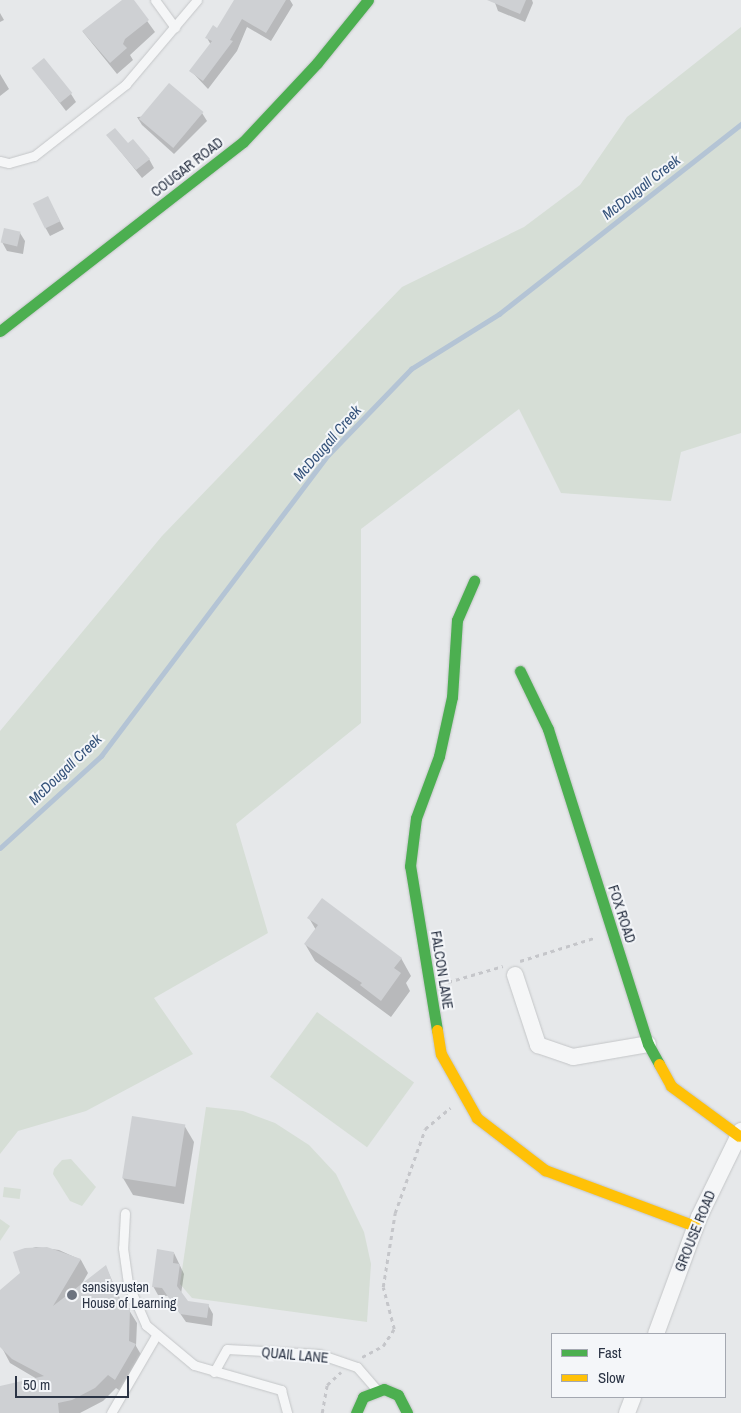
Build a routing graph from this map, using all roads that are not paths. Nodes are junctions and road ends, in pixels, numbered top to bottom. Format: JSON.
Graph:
{"nodes":[{"id":1,"x":155,"y":0,"type":"edge"},
{"id":2,"x":197,"y":0,"type":"edge"},
{"id":3,"x":368,"y":0,"type":"edge"},
{"id":4,"x":175,"y":28,"type":"junction"},
{"id":5,"x":0,"y":161,"type":"edge"},
{"id":6,"x":0,"y":331,"type":"edge"},
{"id":7,"x":474,"y":581,"type":"dead end"},
{"id":8,"x":520,"y":671,"type":"dead end"},
{"id":9,"x":515,"y":975,"type":"dead end"},
{"id":10,"x":648,"y":1044,"type":"junction"},
{"id":11,"x":740,"y":1133,"type":"edge"},
{"id":12,"x":125,"y":1213,"type":"dead end"},
{"id":13,"x":695,"y":1226,"type":"junction"},
{"id":14,"x":656,"y":1333,"type":"edge"},
{"id":15,"x":157,"y":1334,"type":"junction"},
{"id":16,"x":214,"y":1372,"type":"junction"},
{"id":17,"x":376,"y":1390,"type":"junction"},
{"id":18,"x":633,"y":1398,"type":"edge"},
{"id":19,"x":111,"y":1413,"type":"edge"},
{"id":20,"x":287,"y":1413,"type":"edge"},
{"id":21,"x":356,"y":1413,"type":"edge"},
{"id":22,"x":407,"y":1413,"type":"edge"},
{"id":23,"x":627,"y":1413,"type":"edge"}],
"edges":[{"from":1,"to":4,"type":"lane"},
{"from":2,"to":4,"type":"lane"},
{"from":3,"to":6,"type":"street","name":"COUGAR ROAD"},
{"from":4,"to":5,"type":"lane"},
{"from":7,"to":13,"type":"street","name":"FALCON LANE"},
{"from":8,"to":10,"type":"street","name":"FOX ROAD"},
{"from":9,"to":10,"type":"street"},
{"from":10,"to":11,"type":"street","name":"FOX ROAD"},
{"from":11,"to":13,"type":"street","name":"GROUSE ROAD"},
{"from":12,"to":15,"type":"lane"},
{"from":13,"to":14,"type":"street","name":"GROUSE ROAD"},
{"from":15,"to":16,"type":"lane"},
{"from":15,"to":19,"type":"lane"},
{"from":16,"to":17,"type":"lane","name":"QUAIL LANE"},
{"from":16,"to":20,"type":"lane"},
{"from":17,"to":21,"type":"street"},
{"from":17,"to":22,"type":"street"},
{"from":18,"to":23,"type":"street"}]}
